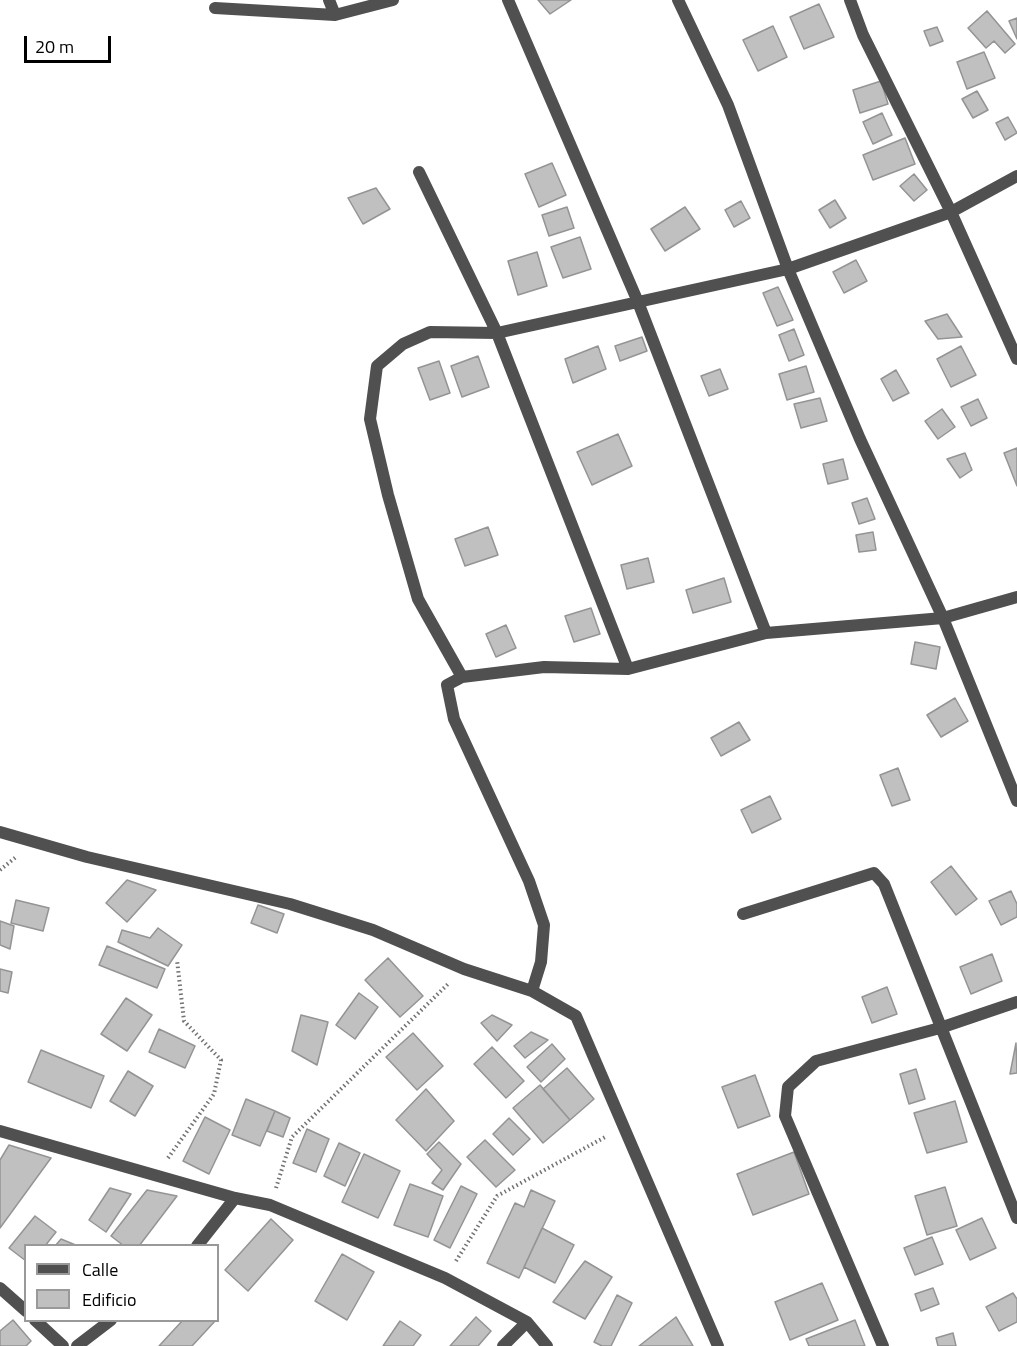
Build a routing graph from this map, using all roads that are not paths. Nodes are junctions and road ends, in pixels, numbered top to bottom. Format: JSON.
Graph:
{"nodes":[{"id":1,"x":329,"y":0,"type":"edge"},
{"id":2,"x":393,"y":0,"type":"edge"},
{"id":3,"x":508,"y":0,"type":"edge"},
{"id":4,"x":678,"y":0,"type":"edge"},
{"id":5,"x":850,"y":0,"type":"edge"},
{"id":6,"x":215,"y":8,"type":"dead end"},
{"id":7,"x":335,"y":15,"type":"junction"},
{"id":8,"x":419,"y":172,"type":"dead end"},
{"id":9,"x":1017,"y":176,"type":"edge"},
{"id":10,"x":951,"y":212,"type":"junction"},
{"id":11,"x":789,"y":269,"type":"junction"},
{"id":12,"x":638,"y":302,"type":"junction"},
{"id":13,"x":497,"y":333,"type":"junction"},
{"id":14,"x":1017,"y":359,"type":"edge"},
{"id":15,"x":1017,"y":597,"type":"edge"},
{"id":16,"x":943,"y":618,"type":"junction"},
{"id":17,"x":766,"y":633,"type":"junction"},
{"id":18,"x":628,"y":669,"type":"junction"},
{"id":19,"x":462,"y":676,"type":"junction"},
{"id":20,"x":1017,"y":801,"type":"edge"},
{"id":21,"x":0,"y":832,"type":"edge"},
{"id":22,"x":743,"y":914,"type":"dead end"},
{"id":23,"x":532,"y":991,"type":"junction"},
{"id":24,"x":1017,"y":1002,"type":"edge"},
{"id":25,"x":940,"y":1028,"type":"junction"},
{"id":26,"x":0,"y":1131,"type":"edge"},
{"id":27,"x":235,"y":1198,"type":"junction"},
{"id":28,"x":1017,"y":1218,"type":"edge"},
{"id":29,"x":198,"y":1244,"type":"edge"},
{"id":30,"x":0,"y":1288,"type":"edge"},
{"id":31,"x":24,"y":1309,"type":"edge"},
{"id":32,"x":37,"y":1322,"type":"edge"},
{"id":33,"x":108,"y":1322,"type":"edge"},
{"id":34,"x":527,"y":1322,"type":"junction"},
{"id":35,"x":63,"y":1346,"type":"edge"},
{"id":36,"x":77,"y":1346,"type":"edge"},
{"id":37,"x":503,"y":1346,"type":"edge"},
{"id":38,"x":547,"y":1346,"type":"edge"},
{"id":39,"x":718,"y":1346,"type":"edge"},
{"id":40,"x":883,"y":1346,"type":"edge"}],
"edges":[{"from":1,"to":7,"type":"street"},
{"from":2,"to":7,"type":"street"},
{"from":3,"to":12,"type":"street"},
{"from":4,"to":11,"type":"street"},
{"from":5,"to":10,"type":"street"},
{"from":6,"to":7,"type":"street"},
{"from":8,"to":13,"type":"street"},
{"from":9,"to":10,"type":"street"},
{"from":10,"to":11,"type":"street"},
{"from":10,"to":14,"type":"street"},
{"from":11,"to":12,"type":"street"},
{"from":11,"to":16,"type":"street"},
{"from":12,"to":13,"type":"street"},
{"from":12,"to":17,"type":"street"},
{"from":13,"to":18,"type":"street"},
{"from":13,"to":19,"type":"street"},
{"from":15,"to":16,"type":"street"},
{"from":16,"to":17,"type":"street"},
{"from":16,"to":20,"type":"street"},
{"from":17,"to":18,"type":"street"},
{"from":18,"to":19,"type":"street"},
{"from":19,"to":23,"type":"street"},
{"from":21,"to":23,"type":"street"},
{"from":22,"to":25,"type":"street"},
{"from":23,"to":39,"type":"street"},
{"from":24,"to":25,"type":"street"},
{"from":25,"to":28,"type":"street"},
{"from":25,"to":40,"type":"street"},
{"from":26,"to":27,"type":"street"},
{"from":27,"to":29,"type":"street"},
{"from":27,"to":34,"type":"street"},
{"from":30,"to":31,"type":"street"},
{"from":32,"to":35,"type":"street"},
{"from":33,"to":36,"type":"street"},
{"from":34,"to":37,"type":"street"},
{"from":34,"to":38,"type":"street"}]}
